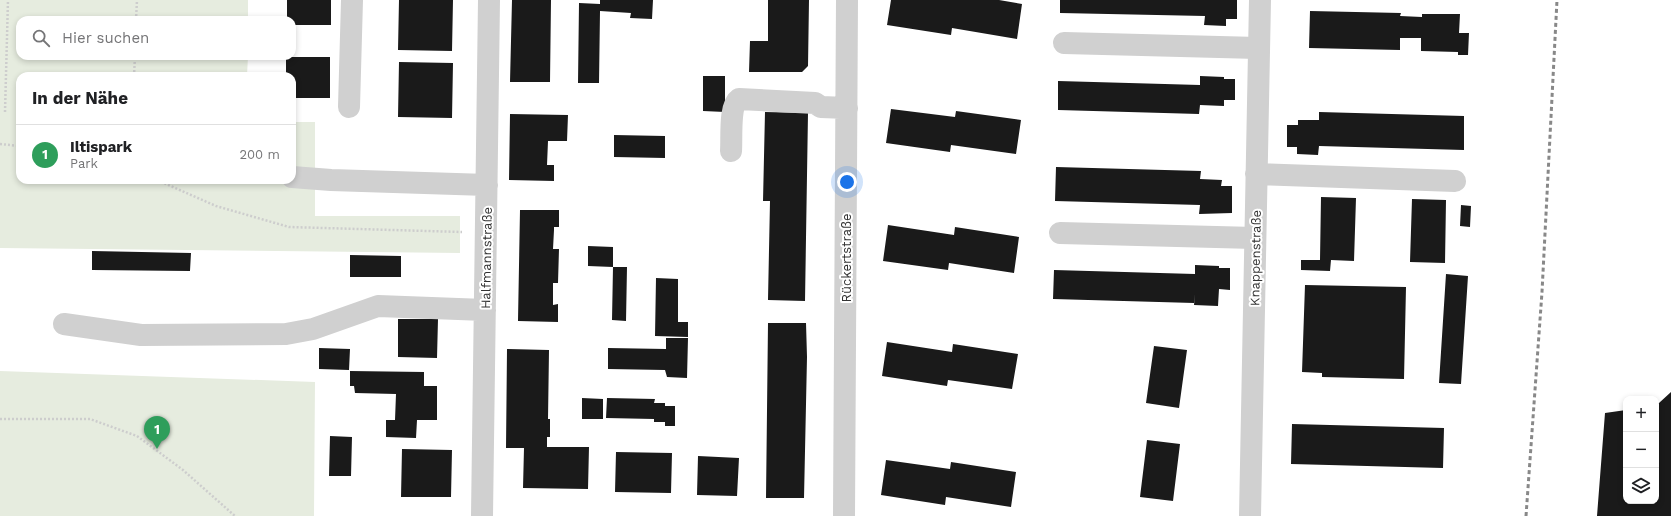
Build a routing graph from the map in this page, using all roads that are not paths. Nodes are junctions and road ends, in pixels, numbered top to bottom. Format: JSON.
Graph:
{"nodes":[{"id":1,"x":352,"y":0,"type":"edge"},
{"id":2,"x":489,"y":0,"type":"edge"},
{"id":3,"x":847,"y":0,"type":"edge"},
{"id":4,"x":1260,"y":0,"type":"edge"},
{"id":5,"x":1064,"y":43,"type":"dead end"},
{"id":6,"x":1258,"y":48,"type":"junction"},
{"id":7,"x":349,"y":107,"type":"dead end"},
{"id":8,"x":847,"y":108,"type":"junction"},
{"id":9,"x":732,"y":150,"type":"dead end"},
{"id":10,"x":1256,"y":174,"type":"junction"},
{"id":11,"x":296,"y":177,"type":"edge"},
{"id":12,"x":1455,"y":181,"type":"dead end"},
{"id":13,"x":487,"y":185,"type":"junction"},
{"id":14,"x":1060,"y":233,"type":"dead end"},
{"id":15,"x":1255,"y":238,"type":"junction"},
{"id":16,"x":485,"y":310,"type":"junction"},
{"id":17,"x":64,"y":324,"type":"dead end"},
{"id":18,"x":482,"y":516,"type":"edge"},
{"id":19,"x":844,"y":516,"type":"edge"},
{"id":20,"x":1250,"y":516,"type":"edge"}],
"edges":[{"from":1,"to":7,"type":"street"},
{"from":2,"to":13,"type":"street","name":"Halfmannstraße"},
{"from":3,"to":8,"type":"street","name":"Rückertstraße"},
{"from":4,"to":6,"type":"street","name":"Knappenstraße"},
{"from":5,"to":6,"type":"street"},
{"from":6,"to":10,"type":"street","name":"Knappenstraße"},
{"from":8,"to":9,"type":"street"},
{"from":8,"to":19,"type":"street","name":"Rückertstraße"},
{"from":10,"to":12,"type":"street"},
{"from":10,"to":15,"type":"street","name":"Knappenstraße"},
{"from":11,"to":13,"type":"street"},
{"from":13,"to":16,"type":"street","name":"Halfmannstraße"},
{"from":14,"to":15,"type":"street"},
{"from":15,"to":20,"type":"street","name":"Knappenstraße"},
{"from":16,"to":17,"type":"street"},
{"from":16,"to":18,"type":"street","name":"Halfmannstraße"}]}
